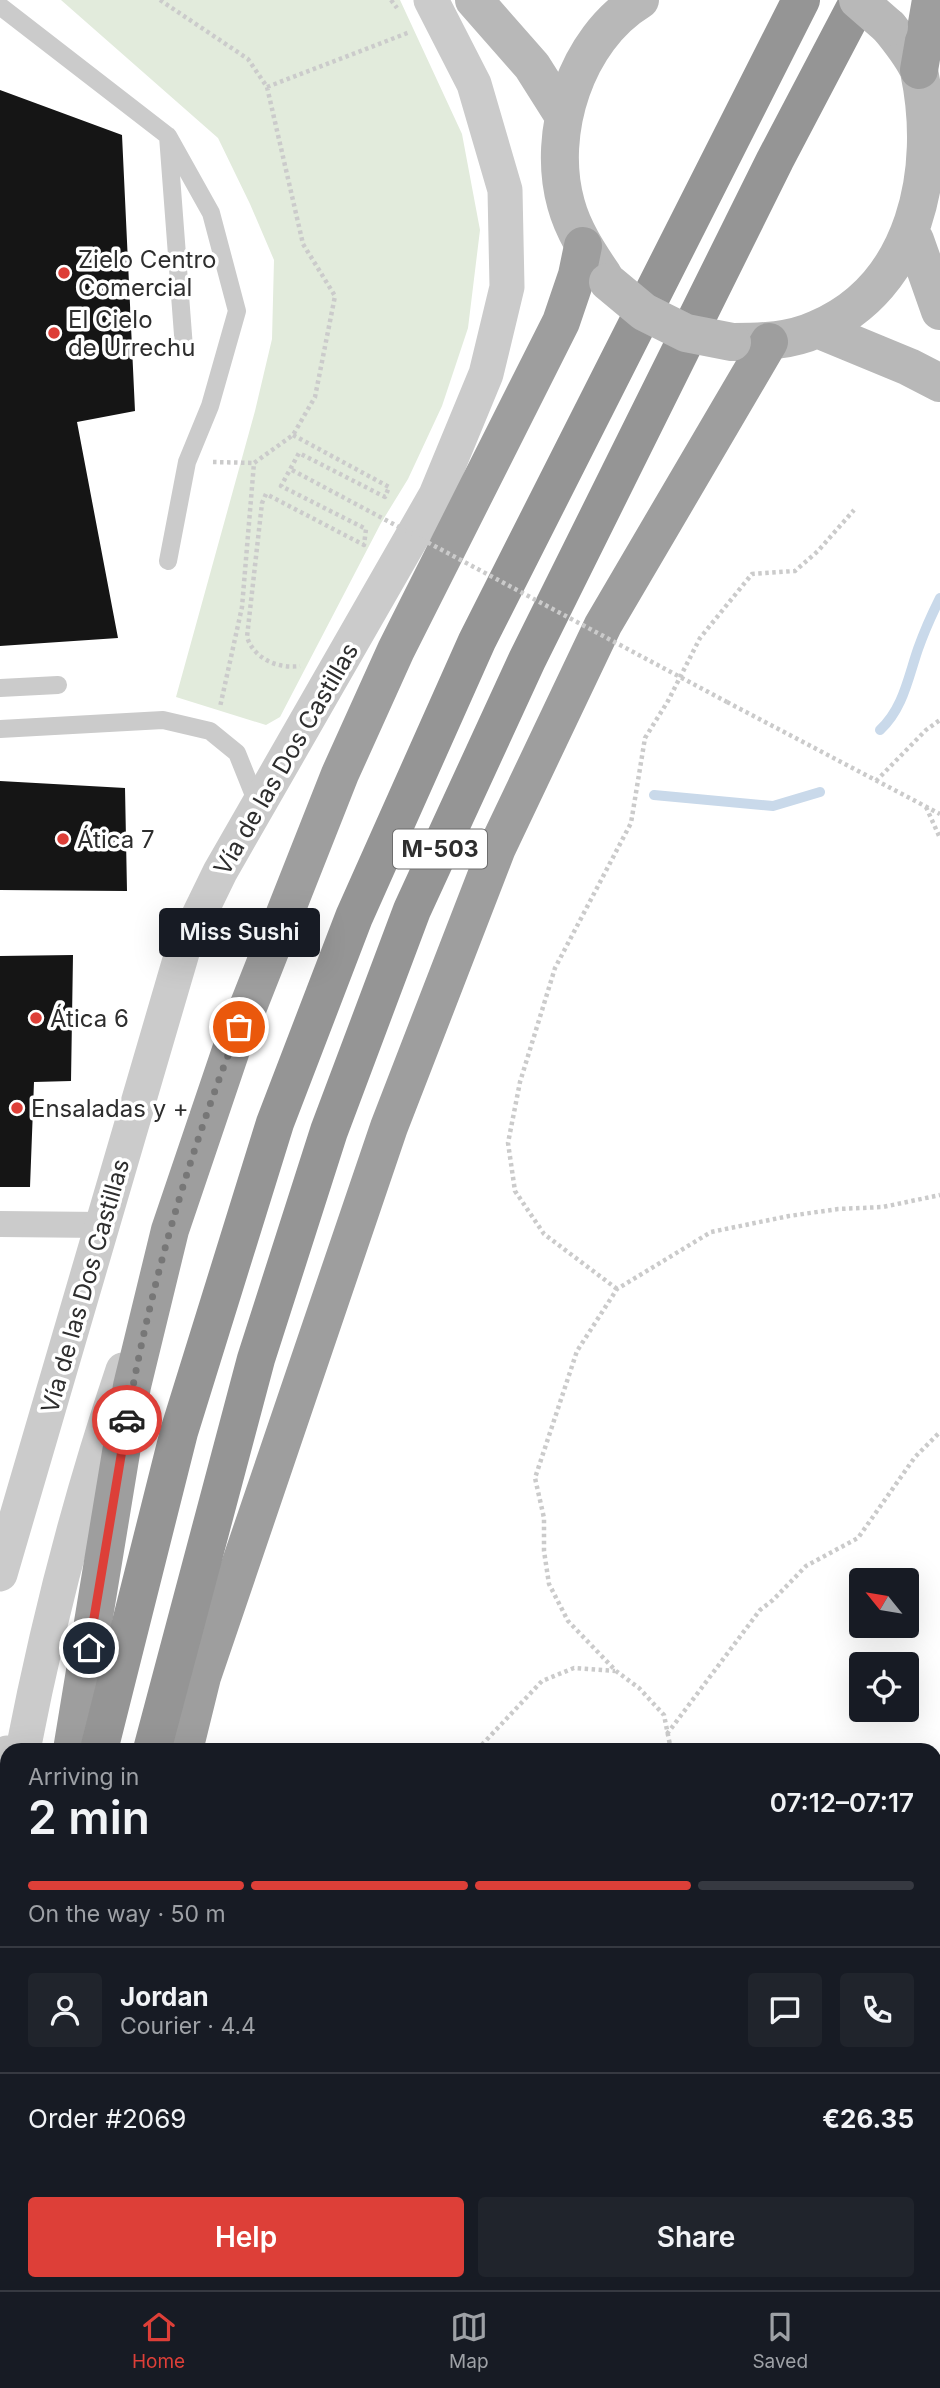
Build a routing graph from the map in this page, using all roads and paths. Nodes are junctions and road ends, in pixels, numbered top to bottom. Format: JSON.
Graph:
{"nodes":[{"id":1,"x":160,"y":0,"type":"edge"},
{"id":2,"x":391,"y":0,"type":"edge"},
{"id":3,"x":474,"y":0,"type":"edge"},
{"id":4,"x":640,"y":0,"type":"edge"},
{"id":5,"x":800,"y":0,"type":"edge"},
{"id":6,"x":858,"y":0,"type":"edge"},
{"id":7,"x":931,"y":0,"type":"edge"},
{"id":8,"x":0,"y":6,"type":"edge"},
{"id":9,"x":415,"y":13,"type":"edge"},
{"id":10,"x":919,"y":70,"type":"junction"},
{"id":11,"x":267,"y":87,"type":"junction"},
{"id":12,"x":563,"y":115,"type":"junction"},
{"id":13,"x":168,"y":136,"type":"junction"},
{"id":14,"x":915,"y":240,"type":"junction"},
{"id":15,"x":583,"y":246,"type":"junction"},
{"id":16,"x":940,"y":311,"type":"edge"},
{"id":17,"x":817,"y":329,"type":"junction"},
{"id":18,"x":750,"y":342,"type":"junction"},
{"id":19,"x":184,"y":348,"type":"dead end"},
{"id":20,"x":940,"y":383,"type":"edge"},
{"id":21,"x":293,"y":435,"type":"junction"},
{"id":22,"x":187,"y":462,"type":"junction"},
{"id":23,"x":254,"y":463,"type":"junction"},
{"id":24,"x":292,"y":470,"type":"junction"},
{"id":25,"x":854,"y":510,"type":"dead end"},
{"id":26,"x":388,"y":512,"type":"dead end"},
{"id":27,"x":381,"y":523,"type":"dead end"},
{"id":28,"x":370,"y":545,"type":"dead end"},
{"id":29,"x":364,"y":556,"type":"dead end"},
{"id":30,"x":168,"y":561,"type":"dead end"},
{"id":31,"x":307,"y":664,"type":"dead end"},
{"id":32,"x":58,"y":685,"type":"dead end"},
{"id":33,"x":0,"y":688,"type":"edge"},
{"id":34,"x":219,"y":710,"type":"dead end"},
{"id":35,"x":940,"y":720,"type":"edge"},
{"id":36,"x":0,"y":729,"type":"edge"},
{"id":37,"x":876,"y":780,"type":"junction"},
{"id":38,"x":925,"y":806,"type":"junction"},
{"id":39,"x":255,"y":813,"type":"junction"},
{"id":40,"x":940,"y":814,"type":"edge"},
{"id":41,"x":940,"y":838,"type":"edge"},
{"id":42,"x":940,"y":1195,"type":"edge"},
{"id":43,"x":0,"y":1224,"type":"edge"},
{"id":44,"x":103,"y":1224,"type":"junction"},
{"id":45,"x":170,"y":1230,"type":"junction"},
{"id":46,"x":617,"y":1289,"type":"junction"},
{"id":47,"x":940,"y":1432,"type":"edge"},
{"id":48,"x":0,"y":1574,"type":"edge"},
{"id":49,"x":60,"y":1581,"type":"junction"},
{"id":50,"x":616,"y":1671,"type":"junction"},
{"id":51,"x":667,"y":1735,"type":"junction"},
{"id":52,"x":10,"y":1743,"type":"edge"},
{"id":53,"x":25,"y":1743,"type":"edge"},
{"id":54,"x":73,"y":1743,"type":"edge"},
{"id":55,"x":101,"y":1743,"type":"edge"},
{"id":56,"x":154,"y":1743,"type":"edge"},
{"id":57,"x":186,"y":1743,"type":"edge"},
{"id":58,"x":484,"y":1743,"type":"edge"},
{"id":59,"x":669,"y":1743,"type":"edge"}],
"edges":[{"from":1,"to":11,"type":"path"},
{"from":2,"to":9,"type":"path"},
{"from":3,"to":12,"type":"main road"},
{"from":4,"to":12,"type":"main road"},
{"from":5,"to":55,"type":"highway","number":"M-503"},
{"from":6,"to":10,"type":"main road","bridge":true},
{"from":6,"to":56,"type":"highway","number":"M-503"},
{"from":7,"to":10,"type":"highway"},
{"from":8,"to":13,"type":"lane"},
{"from":9,"to":11,"type":"path"},
{"from":9,"to":39,"type":"street","name":"Vía de las Dos Castillas"},
{"from":10,"to":14,"type":"main road"},
{"from":11,"to":21,"type":"path"},
{"from":12,"to":15,"type":"main road"},
{"from":13,"to":19,"type":"lane"},
{"from":13,"to":22,"type":"lane"},
{"from":14,"to":16,"type":"main road"},
{"from":14,"to":17,"type":"main road"},
{"from":15,"to":18,"type":"main road","bridge":true},
{"from":15,"to":45,"type":"highway"},
{"from":17,"to":18,"type":"main road"},
{"from":17,"to":20,"type":"main road"},
{"from":18,"to":57,"type":"highway","number":"M-503"},
{"from":21,"to":23,"type":"path"},
{"from":21,"to":24,"type":"path"},
{"from":22,"to":23,"type":"path"},
{"from":22,"to":30,"type":"lane"},
{"from":23,"to":34,"type":"path"},
{"from":24,"to":31,"type":"path"},
{"from":24,"to":37,"type":"path","bridge":true},
{"from":25,"to":46,"type":"path"},
{"from":26,"to":27,"type":"path"},
{"from":28,"to":29,"type":"path"},
{"from":32,"to":33,"type":"lane"},
{"from":35,"to":37,"type":"path"},
{"from":36,"to":39,"type":"lane"},
{"from":37,"to":38,"type":"path"},
{"from":38,"to":40,"type":"path"},
{"from":38,"to":41,"type":"path"},
{"from":39,"to":44,"type":"street","name":"Vía de las Dos Castillas"},
{"from":42,"to":46,"type":"path"},
{"from":43,"to":44,"type":"street"},
{"from":44,"to":48,"type":"street","name":"Vía de las Dos Castillas"},
{"from":45,"to":49,"type":"street"},
{"from":45,"to":54,"type":"highway"},
{"from":46,"to":50,"type":"path"},
{"from":47,"to":51,"type":"path"},
{"from":49,"to":52,"type":"street"},
{"from":49,"to":53,"type":"street"},
{"from":50,"to":51,"type":"path"},
{"from":50,"to":58,"type":"path"},
{"from":51,"to":59,"type":"path"}]}
